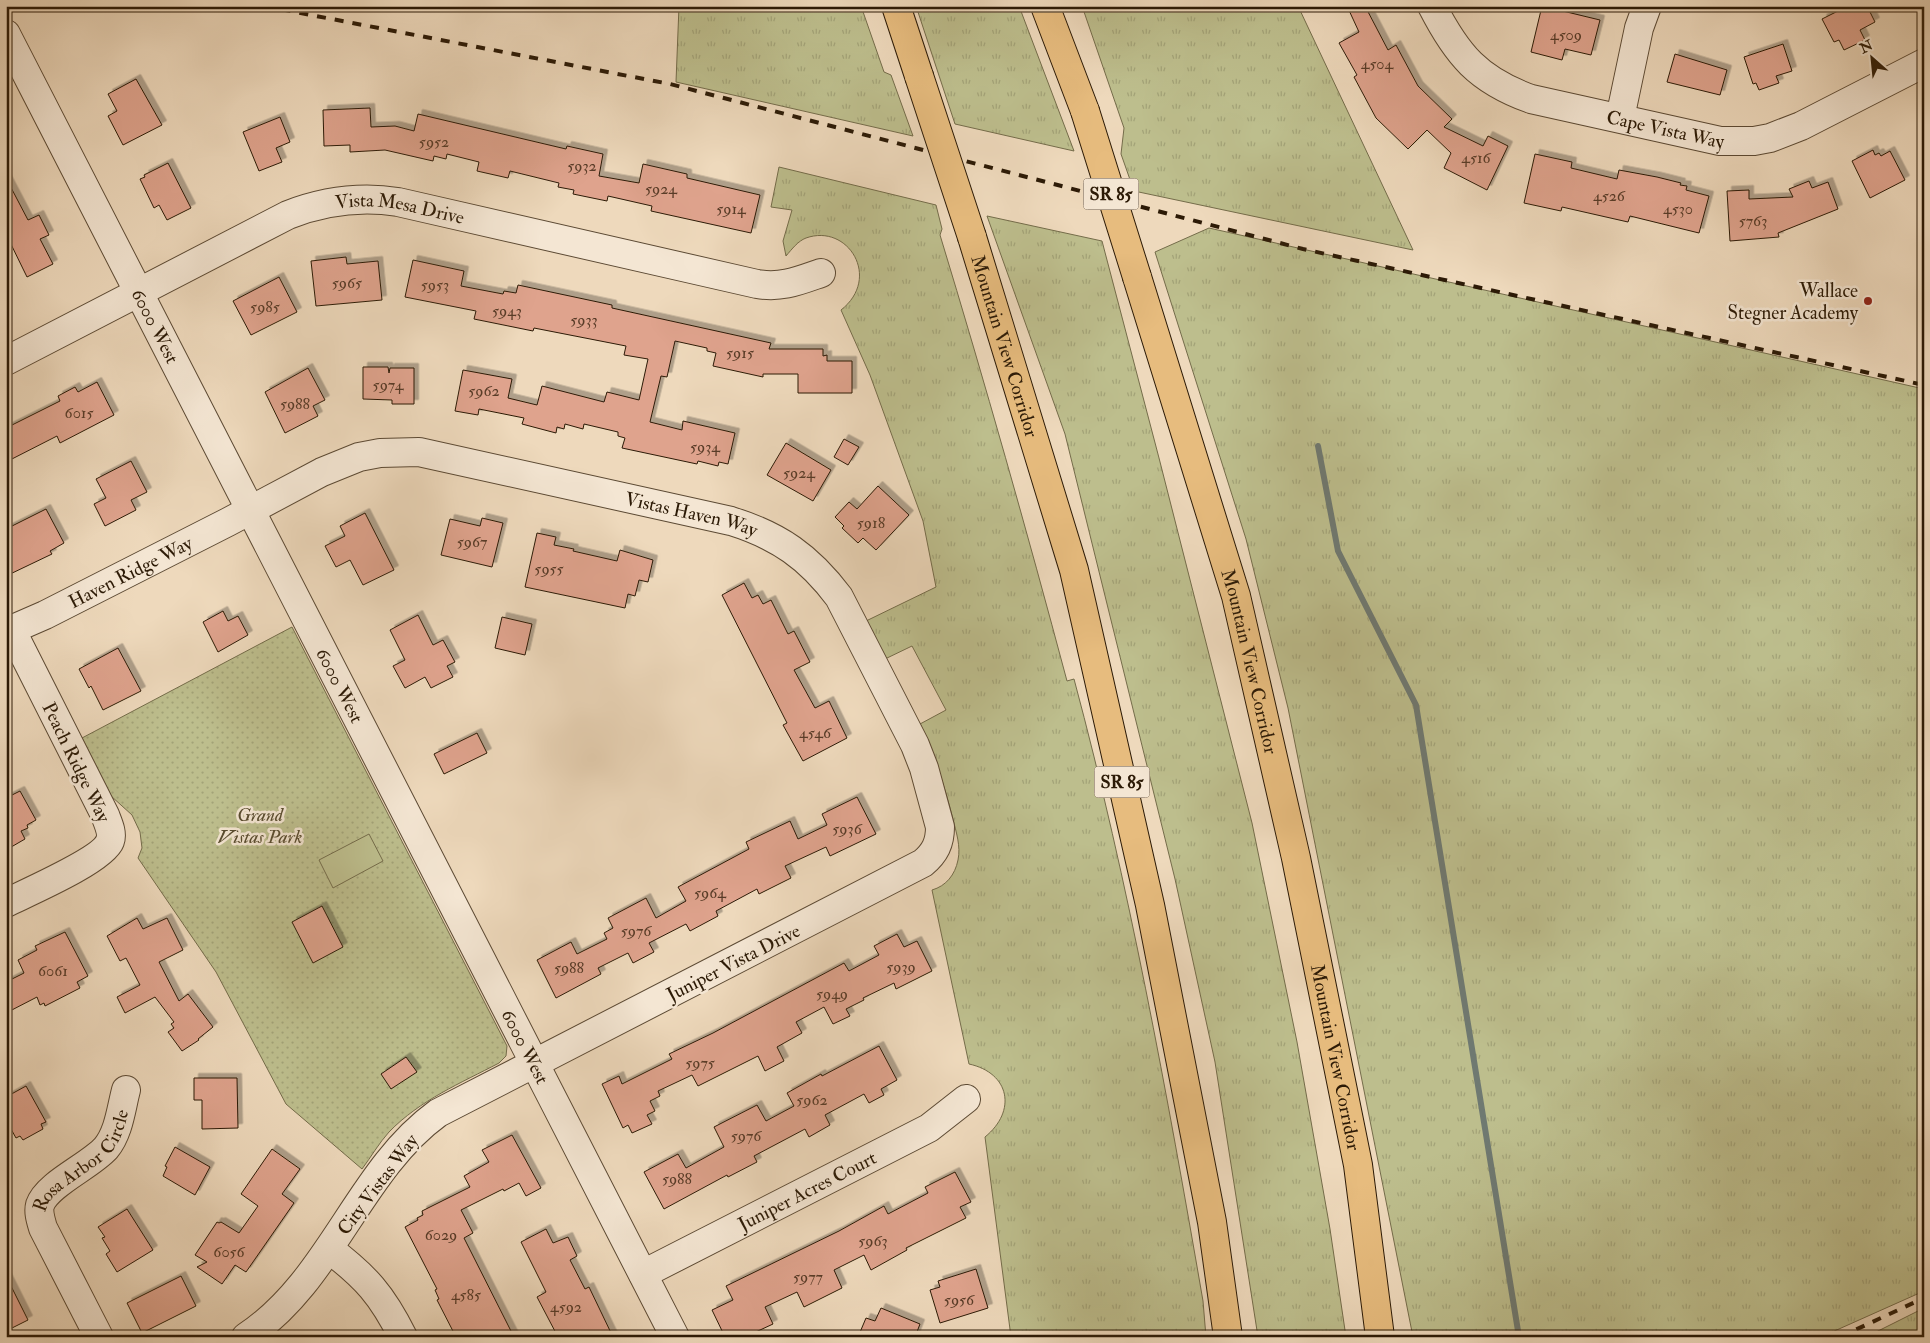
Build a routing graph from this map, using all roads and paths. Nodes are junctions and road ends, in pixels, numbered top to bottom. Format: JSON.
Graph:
{"nodes":[{"id":1,"x":896,"y":6,"type":"edge"},
{"id":2,"x":1045,"y":6,"type":"edge"},
{"id":3,"x":1432,"y":6,"type":"edge"},
{"id":4,"x":1647,"y":6,"type":"edge"},
{"id":5,"x":6,"y":34,"type":"edge"},
{"id":6,"x":1924,"y":63,"type":"edge"},
{"id":7,"x":1620,"y":118,"type":"junction"},
{"id":8,"x":821,"y":273,"type":"dead end"},
{"id":9,"x":139,"y":292,"type":"junction"},
{"id":10,"x":6,"y":361,"type":"edge"},
{"id":11,"x":250,"y":509,"type":"junction"},
{"id":12,"x":9,"y":630,"type":"edge"},
{"id":13,"x":930,"y":857,"type":"joint"},
{"id":14,"x":6,"y":903,"type":"edge"},
{"id":15,"x":535,"y":1064,"type":"junction"},
{"id":16,"x":126,"y":1090,"type":"dead end"},
{"id":17,"x":966,"y":1099,"type":"dead end"},
{"id":18,"x":329,"y":1249,"type":"junction"},
{"id":19,"x":643,"y":1274,"type":"junction"},
{"id":20,"x":99,"y":1337,"type":"edge"},
{"id":21,"x":246,"y":1337,"type":"edge"},
{"id":22,"x":403,"y":1337,"type":"edge"},
{"id":23,"x":675,"y":1337,"type":"edge"},
{"id":24,"x":1228,"y":1337,"type":"edge"},
{"id":25,"x":1380,"y":1337,"type":"edge"}],
"edges":[{"from":1,"to":24,"type":"highway","name":"Mountain View Corridor","number":"SR 85","bridge":true},
{"from":2,"to":25,"type":"highway","name":"Mountain View Corridor","number":"SR 85","bridge":true},
{"from":3,"to":7,"type":"street","name":"Cape Vista Way"},
{"from":4,"to":7,"type":"street"},
{"from":5,"to":9,"type":"street","name":"6000 West"},
{"from":6,"to":7,"type":"street","name":"Cape Vista Way"},
{"from":8,"to":9,"type":"street","name":"Vista Mesa Drive"},
{"from":9,"to":10,"type":"street","name":"Vista Mesa Drive"},
{"from":9,"to":11,"type":"street","name":"6000 West"},
{"from":11,"to":12,"type":"street","name":"Haven Ridge Way"},
{"from":11,"to":13,"type":"street","name":"Vistas Haven Way"},
{"from":11,"to":15,"type":"street","name":"6000 West"},
{"from":12,"to":14,"type":"street","name":"Peach Ridge Way"},
{"from":13,"to":15,"type":"street","name":"Juniper Vista Drive"},
{"from":15,"to":18,"type":"street","name":"City Vistas Way"},
{"from":15,"to":19,"type":"street","name":"6000 West"},
{"from":16,"to":20,"type":"street","name":"Rosa Arbor Circle"},
{"from":17,"to":19,"type":"street","name":"Juniper Acres Court"},
{"from":18,"to":21,"type":"street","name":"City Vistas Way"},
{"from":18,"to":22,"type":"street"},
{"from":19,"to":23,"type":"street","name":"6000 West"}]}
